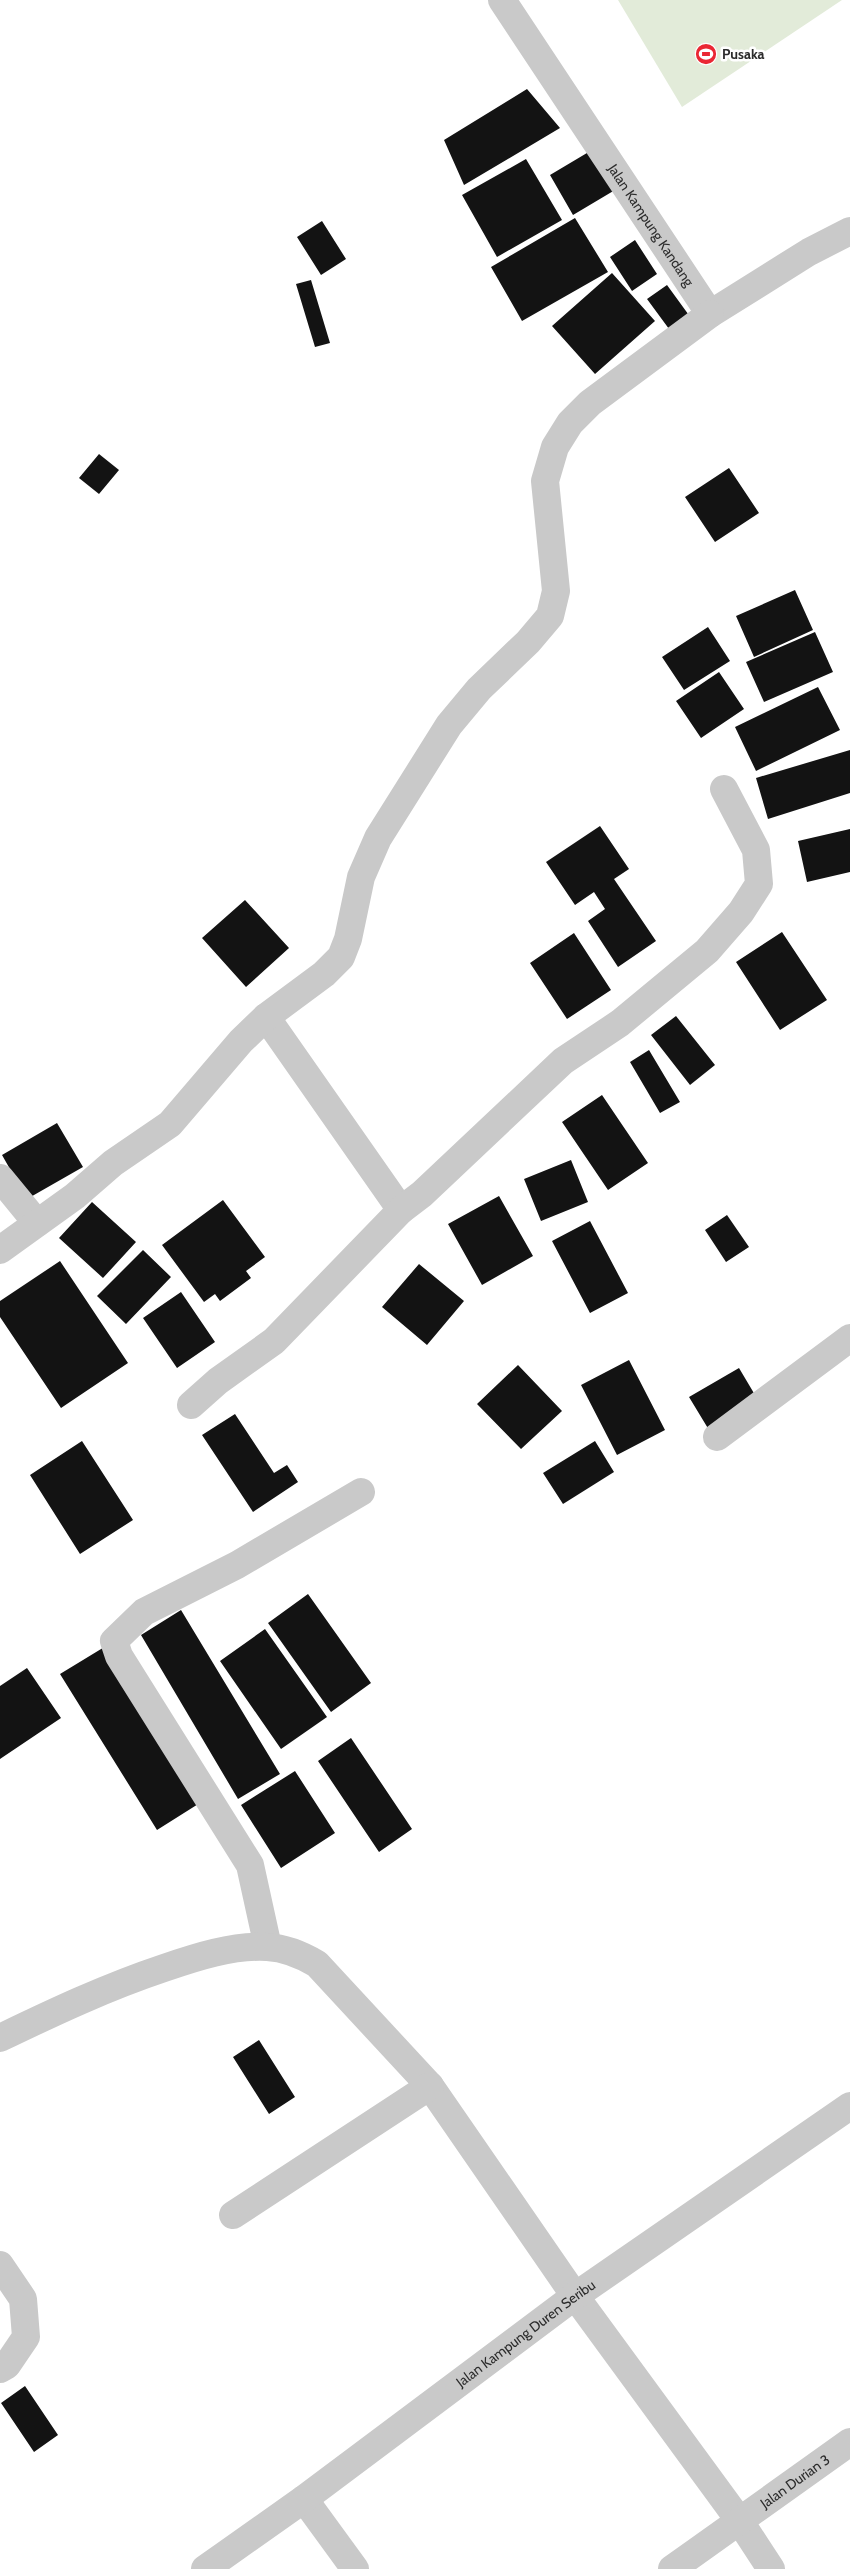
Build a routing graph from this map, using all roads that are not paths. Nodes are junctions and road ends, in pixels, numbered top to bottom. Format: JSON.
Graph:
{"nodes":[{"id":1,"x":502,"y":0,"type":"edge"},
{"id":2,"x":850,"y":231,"type":"edge"},
{"id":3,"x":710,"y":314,"type":"junction"},
{"id":4,"x":724,"y":789,"type":"dead end"},
{"id":5,"x":266,"y":1017,"type":"junction"},
{"id":6,"x":0,"y":1178,"type":"edge"},
{"id":7,"x":401,"y":1210,"type":"junction"},
{"id":8,"x":36,"y":1223,"type":"junction"},
{"id":9,"x":0,"y":1250,"type":"edge"},
{"id":10,"x":850,"y":1338,"type":"edge"},
{"id":11,"x":191,"y":1405,"type":"dead end"},
{"id":12,"x":717,"y":1437,"type":"dead end"},
{"id":13,"x":361,"y":1492,"type":"dead end"},
{"id":14,"x":268,"y":1946,"type":"junction"},
{"id":15,"x":0,"y":2038,"type":"edge"},
{"id":16,"x":430,"y":2086,"type":"junction"},
{"id":17,"x":850,"y":2106,"type":"edge"},
{"id":18,"x":234,"y":2215,"type":"dead end"},
{"id":19,"x":0,"y":2266,"type":"edge"},
{"id":20,"x":575,"y":2296,"type":"junction"},
{"id":21,"x":0,"y":2369,"type":"edge"},
{"id":22,"x":850,"y":2442,"type":"edge"},
{"id":23,"x":304,"y":2499,"type":"junction"},
{"id":24,"x":739,"y":2520,"type":"junction"},
{"id":25,"x":205,"y":2569,"type":"edge"},
{"id":26,"x":355,"y":2569,"type":"edge"},
{"id":27,"x":672,"y":2569,"type":"edge"},
{"id":28,"x":771,"y":2569,"type":"edge"}],
"edges":[{"from":1,"to":3,"type":"street","name":"Jalan Kampung Kandang"},
{"from":2,"to":3,"type":"street"},
{"from":3,"to":5,"type":"street"},
{"from":4,"to":7,"type":"street"},
{"from":5,"to":7,"type":"street"},
{"from":5,"to":8,"type":"street"},
{"from":6,"to":8,"type":"street"},
{"from":7,"to":11,"type":"street"},
{"from":8,"to":9,"type":"street"},
{"from":10,"to":12,"type":"street"},
{"from":13,"to":14,"type":"street"},
{"from":14,"to":15,"type":"street"},
{"from":14,"to":16,"type":"street"},
{"from":16,"to":18,"type":"street"},
{"from":16,"to":20,"type":"street"},
{"from":17,"to":20,"type":"street","name":"Jalan Kampung Duren Seribu"},
{"from":19,"to":21,"type":"street"},
{"from":20,"to":23,"type":"street","name":"Jalan Kampung Duren Seribu"},
{"from":20,"to":24,"type":"street"},
{"from":22,"to":24,"type":"street","name":"Jalan Durian 3"},
{"from":23,"to":25,"type":"street","name":"Jalan Kampung Duren Seribu"},
{"from":23,"to":26,"type":"street"},
{"from":24,"to":27,"type":"street","name":"Jalan Durian 3"},
{"from":24,"to":28,"type":"street"}]}
